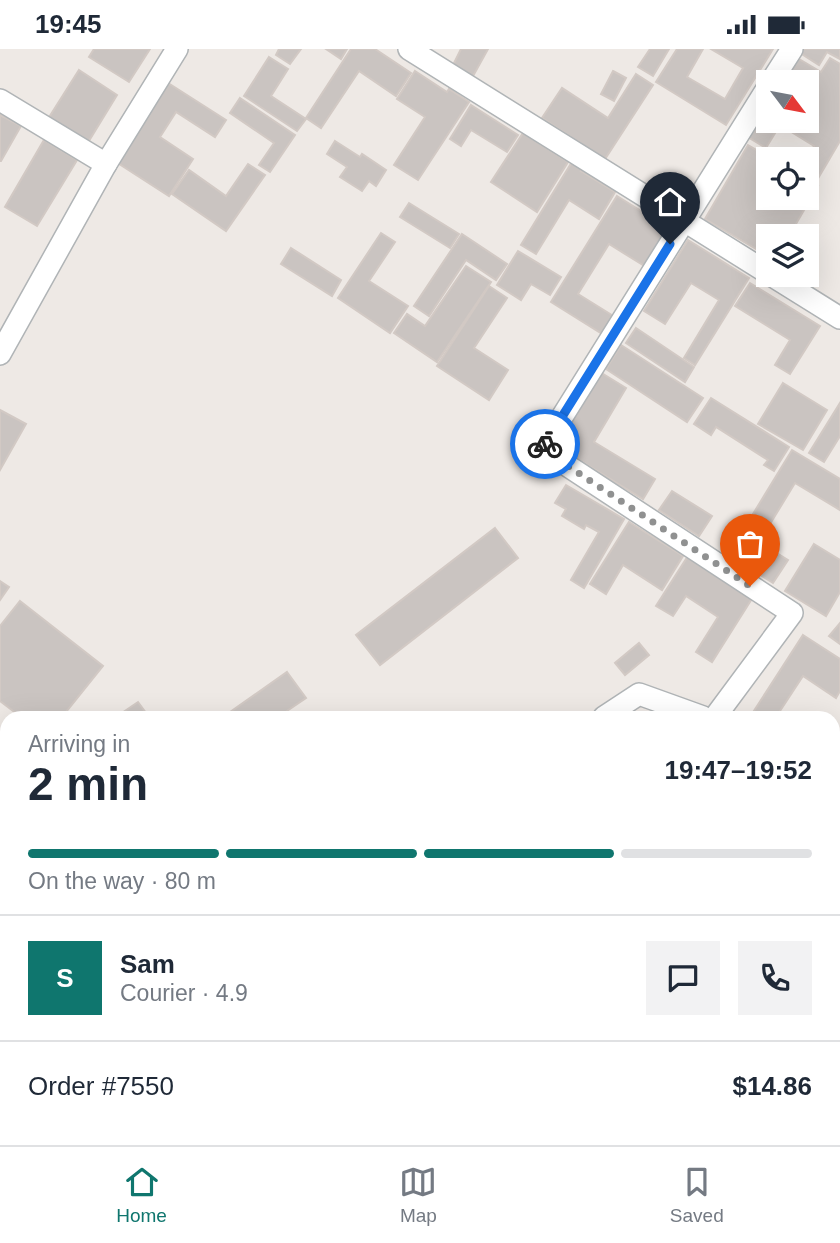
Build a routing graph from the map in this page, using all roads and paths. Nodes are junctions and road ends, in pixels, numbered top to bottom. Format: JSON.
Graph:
{"nodes":[{"id":1,"x":177,"y":49,"type":"edge"},
{"id":2,"x":409,"y":49,"type":"edge"},
{"id":3,"x":792,"y":49,"type":"edge"},
{"id":4,"x":779,"y":70,"type":"edge"},
{"id":5,"x":0,"y":100,"type":"edge"},
{"id":6,"x":756,"y":106,"type":"edge"},
{"id":7,"x":106,"y":164,"type":"junction"},
{"id":8,"x":685,"y":221,"type":"junction"},
{"id":9,"x":756,"y":265,"type":"edge"},
{"id":10,"x":791,"y":287,"type":"edge"},
{"id":11,"x":840,"y":318,"type":"edge"},
{"id":12,"x":1,"y":348,"type":"edge"},
{"id":13,"x":613,"y":711,"type":"edge"},
{"id":14,"x":686,"y":711,"type":"edge"},
{"id":15,"x":719,"y":711,"type":"edge"}],
"edges":[{"from":1,"to":7,"type":"lane"},
{"from":2,"to":8,"type":"lane"},
{"from":3,"to":4,"type":"lane"},
{"from":5,"to":7,"type":"lane"},
{"from":6,"to":8,"type":"lane"},
{"from":7,"to":12,"type":"lane"},
{"from":8,"to":9,"type":"lane"},
{"from":8,"to":15,"type":"lane"},
{"from":10,"to":11,"type":"lane"},
{"from":13,"to":14,"type":"lane"}]}
